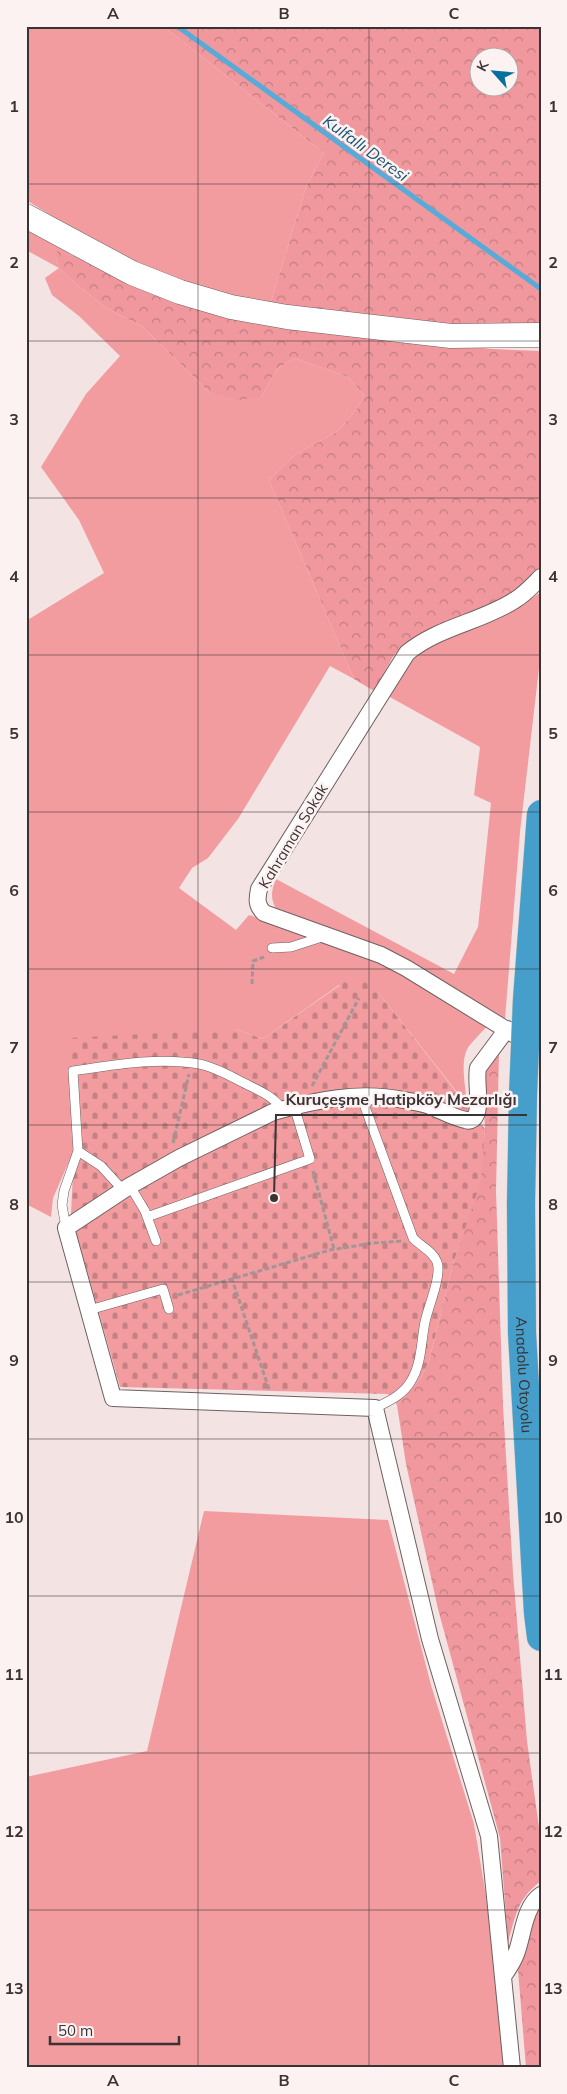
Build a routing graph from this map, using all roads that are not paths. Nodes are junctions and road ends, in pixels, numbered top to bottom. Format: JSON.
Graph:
{"nodes":[{"id":1,"x":26,"y":216,"type":"edge"},
{"id":2,"x":541,"y":334,"type":"edge"},
{"id":3,"x":541,"y":577,"type":"edge"},
{"id":4,"x":541,"y":814,"type":"edge"},
{"id":5,"x":327,"y":936,"type":"junction"},
{"id":6,"x":272,"y":948,"type":"road end"},
{"id":7,"x":507,"y":1029,"type":"junction"},
{"id":8,"x":541,"y":1051,"type":"edge"},
{"id":9,"x":361,"y":1096,"type":"junction"},
{"id":10,"x":293,"y":1106,"type":"junction"},
{"id":11,"x":78,"y":1151,"type":"junction"},
{"id":12,"x":126,"y":1188,"type":"junction"},
{"id":13,"x":147,"y":1218,"type":"junction"},
{"id":14,"x":66,"y":1228,"type":"junction"},
{"id":15,"x":156,"y":1241,"type":"dead end"},
{"id":16,"x":169,"y":1309,"type":"dead end"},
{"id":17,"x":89,"y":1310,"type":"junction"},
{"id":18,"x":375,"y":1408,"type":"junction"},
{"id":19,"x":541,"y":1637,"type":"edge"},
{"id":20,"x":541,"y":1895,"type":"edge"},
{"id":21,"x":504,"y":1975,"type":"junction"},
{"id":22,"x":512,"y":2068,"type":"edge"}],
"edges":[{"from":1,"to":2,"type":"street"},
{"from":3,"to":5,"type":"street","name":"Kahraman Sokak"},
{"from":4,"to":19,"type":"highway","name":"Anadolu Otoyolu","bridge":true},
{"from":5,"to":6,"type":"lane"},
{"from":5,"to":7,"type":"street","name":"Kahraman Sokak"},
{"from":7,"to":8,"type":"street","name":"Kahraman Sokak"},
{"from":7,"to":9,"type":"street"},
{"from":9,"to":10,"type":"street"},
{"from":9,"to":18,"type":"lane"},
{"from":10,"to":11,"type":"lane"},
{"from":10,"to":12,"type":"street"},
{"from":10,"to":13,"type":"lane"},
{"from":11,"to":12,"type":"lane"},
{"from":11,"to":14,"type":"lane"},
{"from":12,"to":13,"type":"lane"},
{"from":12,"to":14,"type":"street"},
{"from":13,"to":15,"type":"lane"},
{"from":14,"to":17,"type":"street"},
{"from":16,"to":17,"type":"lane"},
{"from":17,"to":18,"type":"street"},
{"from":18,"to":21,"type":"street"},
{"from":20,"to":21,"type":"street"},
{"from":21,"to":22,"type":"street"}]}
